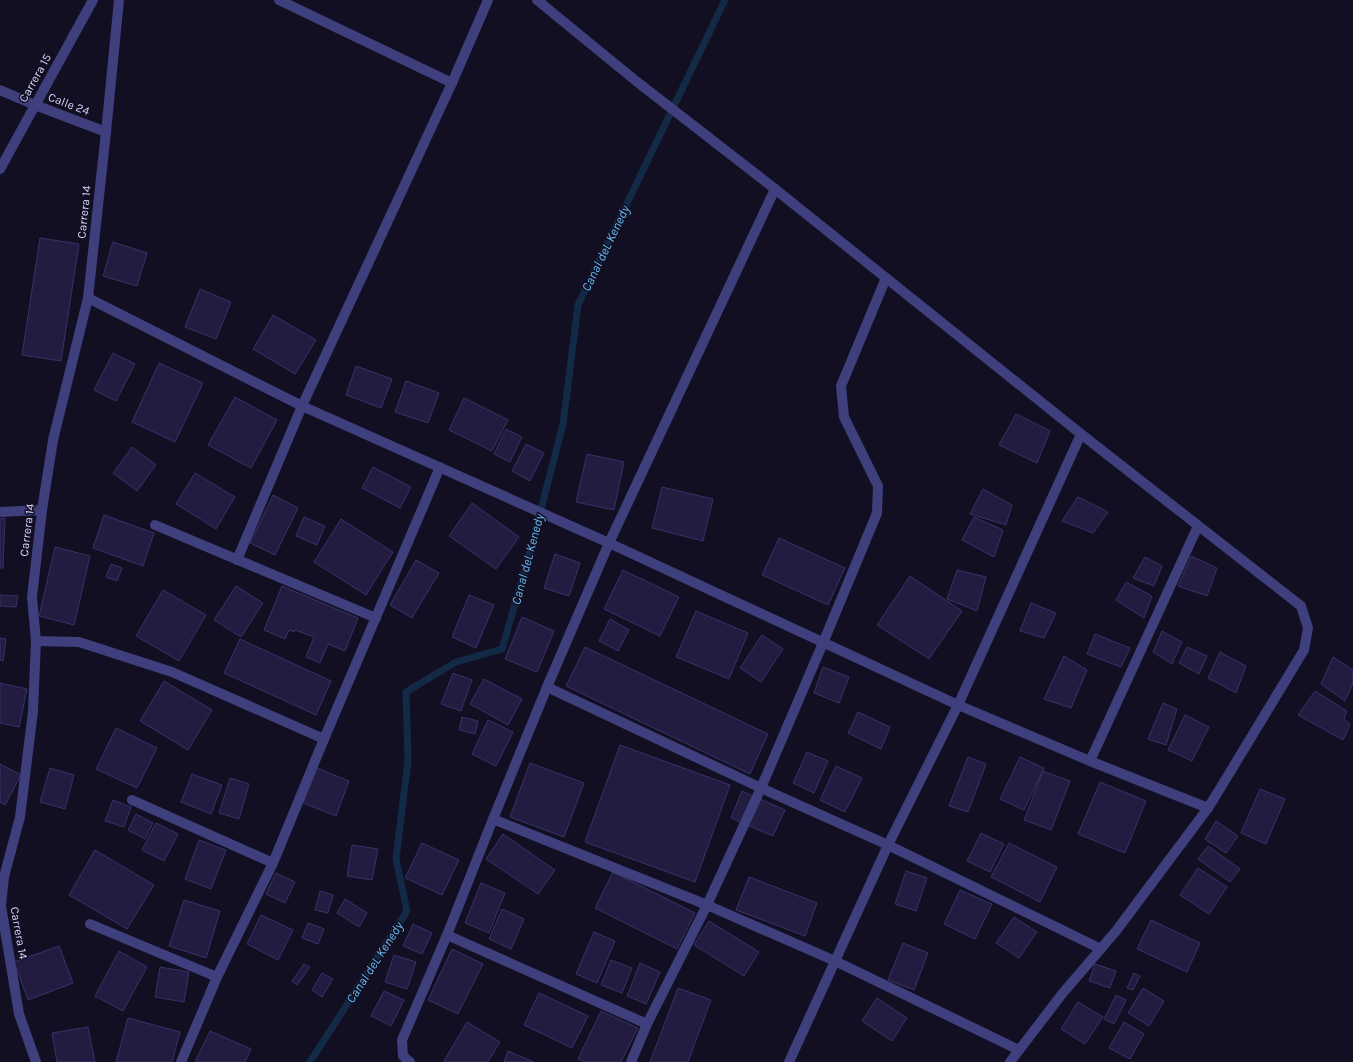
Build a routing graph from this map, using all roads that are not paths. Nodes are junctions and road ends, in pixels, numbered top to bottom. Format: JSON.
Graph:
{"nodes":[{"id":1,"x":92,"y":0,"type":"edge"},
{"id":2,"x":119,"y":0,"type":"edge"},
{"id":3,"x":279,"y":0,"type":"edge"},
{"id":4,"x":488,"y":0,"type":"edge"},
{"id":5,"x":537,"y":0,"type":"edge"},
{"id":6,"x":452,"y":82,"type":"junction"},
{"id":7,"x":0,"y":90,"type":"edge"},
{"id":8,"x":35,"y":105,"type":"junction"},
{"id":9,"x":106,"y":132,"type":"junction"},
{"id":10,"x":0,"y":169,"type":"edge"},
{"id":11,"x":775,"y":189,"type":"junction"},
{"id":12,"x":886,"y":278,"type":"junction"},
{"id":13,"x":88,"y":298,"type":"junction"},
{"id":14,"x":302,"y":406,"type":"junction"},
{"id":15,"x":1081,"y":434,"type":"junction"},
{"id":16,"x":440,"y":467,"type":"junction"},
{"id":17,"x":42,"y":510,"type":"junction"},
{"id":18,"x":0,"y":512,"type":"edge"},
{"id":19,"x":155,"y":525,"type":"dead end"},
{"id":20,"x":1198,"y":526,"type":"junction"},
{"id":21,"x":610,"y":543,"type":"junction"},
{"id":22,"x":238,"y":560,"type":"junction"},
{"id":23,"x":376,"y":618,"type":"junction"},
{"id":24,"x":36,"y":642,"type":"junction"},
{"id":25,"x":823,"y":643,"type":"junction"},
{"id":26,"x":547,"y":687,"type":"junction"},
{"id":27,"x":958,"y":705,"type":"junction"},
{"id":28,"x":324,"y":738,"type":"junction"},
{"id":29,"x":1090,"y":761,"type":"junction"},
{"id":30,"x":761,"y":788,"type":"junction"},
{"id":31,"x":132,"y":800,"type":"dead end"},
{"id":32,"x":1208,"y":808,"type":"junction"},
{"id":33,"x":493,"y":819,"type":"junction"},
{"id":34,"x":888,"y":846,"type":"junction"},
{"id":35,"x":273,"y":863,"type":"junction"},
{"id":36,"x":706,"y":905,"type":"junction"},
{"id":37,"x":90,"y":924,"type":"dead end"},
{"id":38,"x":447,"y":935,"type":"junction"},
{"id":39,"x":1101,"y":949,"type":"junction"},
{"id":40,"x":835,"y":961,"type":"junction"},
{"id":41,"x":217,"y":978,"type":"junction"},
{"id":42,"x":647,"y":1024,"type":"junction"},
{"id":43,"x":1019,"y":1050,"type":"junction"},
{"id":44,"x":36,"y":1062,"type":"edge"},
{"id":45,"x":181,"y":1062,"type":"edge"},
{"id":46,"x":410,"y":1062,"type":"edge"},
{"id":47,"x":631,"y":1062,"type":"edge"},
{"id":48,"x":789,"y":1062,"type":"edge"},
{"id":49,"x":1010,"y":1062,"type":"edge"}],
"edges":[{"from":1,"to":8,"type":"street","name":"Carrera 15"},
{"from":2,"to":9,"type":"street","name":"Carrera 14"},
{"from":3,"to":6,"type":"street"},
{"from":4,"to":6,"type":"street"},
{"from":5,"to":11,"type":"street"},
{"from":6,"to":14,"type":"street"},
{"from":7,"to":8,"type":"street","name":"Calle 24"},
{"from":8,"to":9,"type":"street","name":"Calle 24"},
{"from":8,"to":10,"type":"street","name":"Carrera 15"},
{"from":9,"to":13,"type":"street","name":"Carrera 14"},
{"from":11,"to":12,"type":"street"},
{"from":11,"to":21,"type":"street"},
{"from":12,"to":15,"type":"street"},
{"from":12,"to":25,"type":"street"},
{"from":13,"to":14,"type":"street"},
{"from":13,"to":17,"type":"street","name":"Carrera 14"},
{"from":14,"to":16,"type":"street"},
{"from":14,"to":22,"type":"street"},
{"from":15,"to":20,"type":"street"},
{"from":15,"to":27,"type":"street"},
{"from":16,"to":21,"type":"street"},
{"from":16,"to":23,"type":"street"},
{"from":17,"to":18,"type":"street"},
{"from":17,"to":24,"type":"street","name":"Carrera 14"},
{"from":19,"to":22,"type":"street"},
{"from":20,"to":29,"type":"street"},
{"from":20,"to":32,"type":"street"},
{"from":21,"to":25,"type":"street"},
{"from":21,"to":26,"type":"street"},
{"from":22,"to":23,"type":"street"},
{"from":23,"to":28,"type":"street"},
{"from":24,"to":28,"type":"street"},
{"from":24,"to":44,"type":"street","name":"Carrera 14"},
{"from":25,"to":27,"type":"street"},
{"from":25,"to":30,"type":"street"},
{"from":26,"to":30,"type":"street"},
{"from":26,"to":33,"type":"street"},
{"from":27,"to":29,"type":"street"},
{"from":27,"to":34,"type":"street"},
{"from":28,"to":35,"type":"street"},
{"from":29,"to":32,"type":"street"},
{"from":30,"to":34,"type":"street"},
{"from":30,"to":36,"type":"street"},
{"from":31,"to":35,"type":"street"},
{"from":32,"to":39,"type":"street"},
{"from":33,"to":36,"type":"street"},
{"from":33,"to":38,"type":"street"},
{"from":34,"to":39,"type":"street"},
{"from":34,"to":40,"type":"street"},
{"from":35,"to":41,"type":"street"},
{"from":36,"to":40,"type":"street"},
{"from":36,"to":42,"type":"street"},
{"from":37,"to":41,"type":"street"},
{"from":38,"to":42,"type":"street"},
{"from":38,"to":46,"type":"street"},
{"from":39,"to":43,"type":"street"},
{"from":40,"to":43,"type":"street"},
{"from":40,"to":48,"type":"street"},
{"from":41,"to":45,"type":"street"},
{"from":42,"to":47,"type":"street"},
{"from":43,"to":49,"type":"street"}]}
